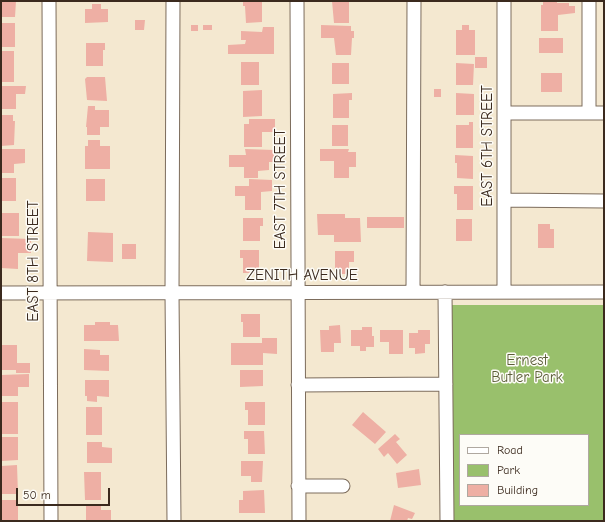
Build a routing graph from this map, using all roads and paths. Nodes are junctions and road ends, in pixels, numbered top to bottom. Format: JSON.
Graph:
{"nodes":[{"id":1,"x":49,"y":1,"type":"edge"},
{"id":2,"x":173,"y":1,"type":"edge"},
{"id":3,"x":297,"y":1,"type":"edge"},
{"id":4,"x":414,"y":1,"type":"edge"},
{"id":5,"x":504,"y":1,"type":"edge"},
{"id":6,"x":589,"y":1,"type":"edge"},
{"id":7,"x":504,"y":113,"type":"junction"},
{"id":8,"x":589,"y":113,"type":"junction"},
{"id":9,"x":604,"y":113,"type":"edge"},
{"id":10,"x":504,"y":200,"type":"junction"},
{"id":11,"x":604,"y":201,"type":"edge"},
{"id":12,"x":504,"y":291,"type":"junction"},
{"id":13,"x":413,"y":292,"type":"junction"},
{"id":14,"x":445,"y":292,"type":"junction"},
{"id":15,"x":604,"y":292,"type":"edge"},
{"id":16,"x":1,"y":293,"type":"edge"},
{"id":17,"x":50,"y":293,"type":"junction"},
{"id":18,"x":172,"y":293,"type":"junction"},
{"id":19,"x":298,"y":293,"type":"junction"},
{"id":20,"x":446,"y":384,"type":"junction"},
{"id":21,"x":298,"y":385,"type":"junction"},
{"id":22,"x":298,"y":486,"type":"junction"},
{"id":23,"x":343,"y":486,"type":"dead end"},
{"id":24,"x":52,"y":521,"type":"edge"},
{"id":25,"x":174,"y":521,"type":"edge"},
{"id":26,"x":299,"y":521,"type":"edge"},
{"id":27,"x":447,"y":521,"type":"edge"}],
"edges":[{"from":1,"to":17,"type":"street","name":"EAST 8TH STREET"},
{"from":2,"to":18,"type":"street"},
{"from":3,"to":19,"type":"street","name":"EAST 7TH STREET"},
{"from":4,"to":13,"type":"street"},
{"from":5,"to":7,"type":"street","name":"EAST 6TH STREET"},
{"from":6,"to":8,"type":"street"},
{"from":7,"to":8,"type":"street"},
{"from":7,"to":10,"type":"street","name":"EAST 6TH STREET"},
{"from":8,"to":9,"type":"street"},
{"from":10,"to":11,"type":"street"},
{"from":10,"to":12,"type":"street","name":"EAST 6TH STREET"},
{"from":12,"to":14,"type":"street","name":"ZENITH AVENUE"},
{"from":12,"to":15,"type":"street","name":"ZENITH AVENUE"},
{"from":13,"to":14,"type":"street","name":"ZENITH AVENUE"},
{"from":13,"to":19,"type":"street","name":"ZENITH AVENUE"},
{"from":14,"to":20,"type":"street"},
{"from":16,"to":17,"type":"street","name":"ZENITH AVENUE"},
{"from":17,"to":18,"type":"street","name":"ZENITH AVENUE"},
{"from":17,"to":24,"type":"street","name":"EAST 8TH STREET"},
{"from":18,"to":19,"type":"street","name":"ZENITH AVENUE"},
{"from":18,"to":25,"type":"street"},
{"from":19,"to":21,"type":"street","name":"EAST 7TH STREET"},
{"from":20,"to":21,"type":"street"},
{"from":20,"to":27,"type":"street"},
{"from":21,"to":22,"type":"street","name":"EAST 7TH STREET"},
{"from":22,"to":23,"type":"street"},
{"from":22,"to":26,"type":"street","name":"EAST 7TH STREET"}]}
